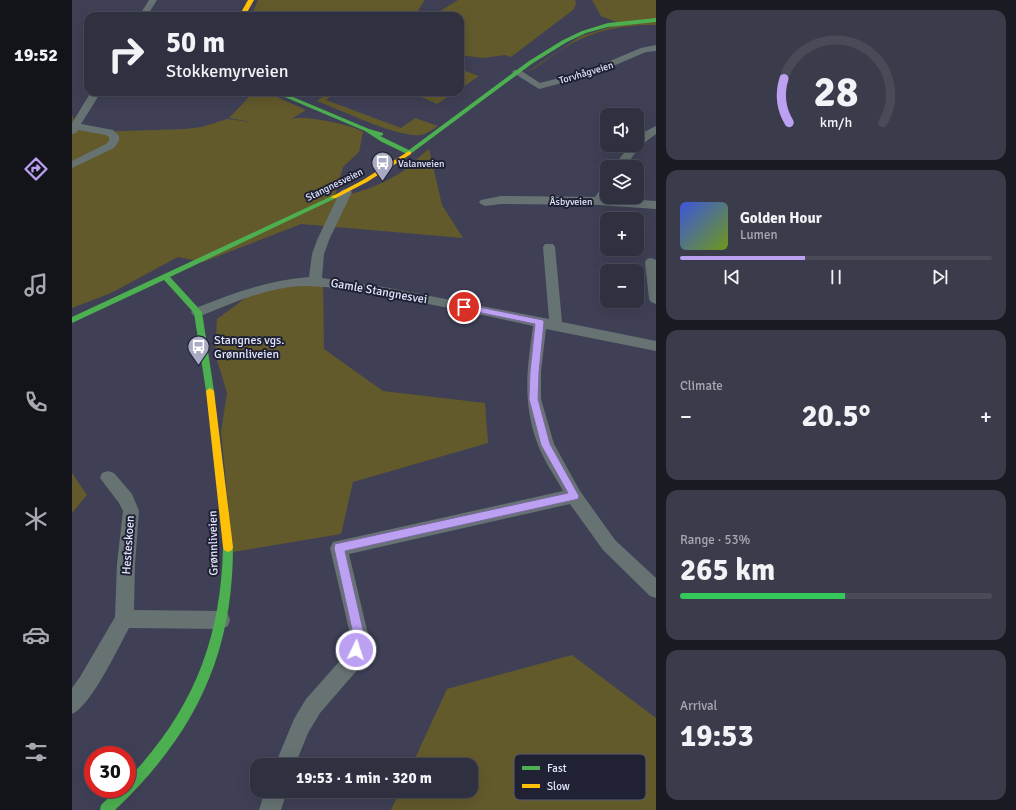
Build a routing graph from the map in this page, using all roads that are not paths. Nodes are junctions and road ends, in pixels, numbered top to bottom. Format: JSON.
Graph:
{"nodes":[{"id":1,"x":153,"y":0,"type":"edge"},
{"id":2,"x":251,"y":0,"type":"edge"},
{"id":3,"x":146,"y":12,"type":"edge"},
{"id":4,"x":244,"y":12,"type":"edge"},
{"id":5,"x":656,"y":20,"type":"edge"},
{"id":6,"x":656,"y":48,"type":"edge"},
{"id":7,"x":517,"y":72,"type":"junction"},
{"id":8,"x":94,"y":96,"type":"edge"},
{"id":9,"x":285,"y":96,"type":"edge"},
{"id":10,"x":74,"y":128,"type":"edge"},
{"id":11,"x":366,"y":130,"type":"junction"},
{"id":12,"x":656,"y":130,"type":"edge"},
{"id":13,"x":644,"y":138,"type":"edge"},
{"id":14,"x":418,"y":146,"type":"junction"},
{"id":15,"x":631,"y":152,"type":"edge"},
{"id":16,"x":409,"y":153,"type":"junction"},
{"id":17,"x":624,"y":160,"type":"edge"},
{"id":18,"x":72,"y":165,"type":"edge"},
{"id":19,"x":346,"y":192,"type":"junction"},
{"id":20,"x":599,"y":201,"type":"joint"},
{"id":21,"x":485,"y":202,"type":"dead end"},
{"id":22,"x":656,"y":205,"type":"edge"},
{"id":23,"x":549,"y":246,"type":"dead end"},
{"id":24,"x":651,"y":262,"type":"dead end"},
{"id":25,"x":166,"y":276,"type":"junction"},
{"id":26,"x":315,"y":281,"type":"junction"},
{"id":27,"x":656,"y":299,"type":"edge"},
{"id":28,"x":198,"y":312,"type":"junction"},
{"id":29,"x":72,"y":320,"type":"edge"},
{"id":30,"x":540,"y":322,"type":"junction"},
{"id":31,"x":556,"y":326,"type":"junction"},
{"id":32,"x":656,"y":346,"type":"edge"},
{"id":33,"x":108,"y":478,"type":"dead end"},
{"id":34,"x":574,"y":496,"type":"junction"},
{"id":35,"x":653,"y":583,"type":"edge"},
{"id":36,"x":124,"y":620,"type":"junction"},
{"id":37,"x":221,"y":620,"type":"junction"},
{"id":38,"x":72,"y":704,"type":"edge"},
{"id":39,"x":288,"y":758,"type":"edge"},
{"id":40,"x":274,"y":798,"type":"edge"},
{"id":41,"x":106,"y":810,"type":"edge"},
{"id":42,"x":270,"y":810,"type":"edge"}],
"edges":[{"from":1,"to":3,"type":"street"},
{"from":2,"to":4,"type":"main road"},
{"from":5,"to":7,"type":"main road","name":"Stangnesveien"},
{"from":6,"to":7,"type":"street","name":"Torvhågveien"},
{"from":7,"to":14,"type":"main road","name":"Stangnesveien"},
{"from":8,"to":10,"type":"street"},
{"from":9,"to":11,"type":"main road"},
{"from":10,"to":18,"type":"street"},
{"from":11,"to":14,"type":"main road"},
{"from":11,"to":16,"type":"main road"},
{"from":12,"to":13,"type":"street"},
{"from":14,"to":16,"type":"main road","name":"Stangnesveien"},
{"from":15,"to":17,"type":"street"},
{"from":16,"to":19,"type":"main road","name":"Stangnesveien"},
{"from":19,"to":25,"type":"main road","name":"Stangnesveien"},
{"from":19,"to":26,"type":"street"},
{"from":20,"to":21,"type":"street","name":"Åsbyveien"},
{"from":20,"to":22,"type":"street","name":"Åsbyveien"},
{"from":23,"to":31,"type":"street"},
{"from":24,"to":27,"type":"street"},
{"from":25,"to":28,"type":"main road"},
{"from":25,"to":29,"type":"main road","name":"Stangnesveien"},
{"from":26,"to":28,"type":"street","name":"Gamle Stangnesvei"},
{"from":26,"to":30,"type":"street","name":"Gamle Stangnesvei"},
{"from":28,"to":37,"type":"main road","name":"Grønnliveien"},
{"from":30,"to":31,"type":"street","name":"Gamle Stangnesvei"},
{"from":30,"to":34,"type":"street"},
{"from":31,"to":32,"type":"street","name":"Gamle Stangnesvei"},
{"from":33,"to":36,"type":"street","name":"Hesteskoen"},
{"from":34,"to":35,"type":"street"},
{"from":34,"to":39,"type":"street"},
{"from":36,"to":37,"type":"street"},
{"from":36,"to":38,"type":"street","name":"Hesteskoen"},
{"from":37,"to":41,"type":"main road","name":"Grønnliveien"},
{"from":40,"to":42,"type":"street"}]}
